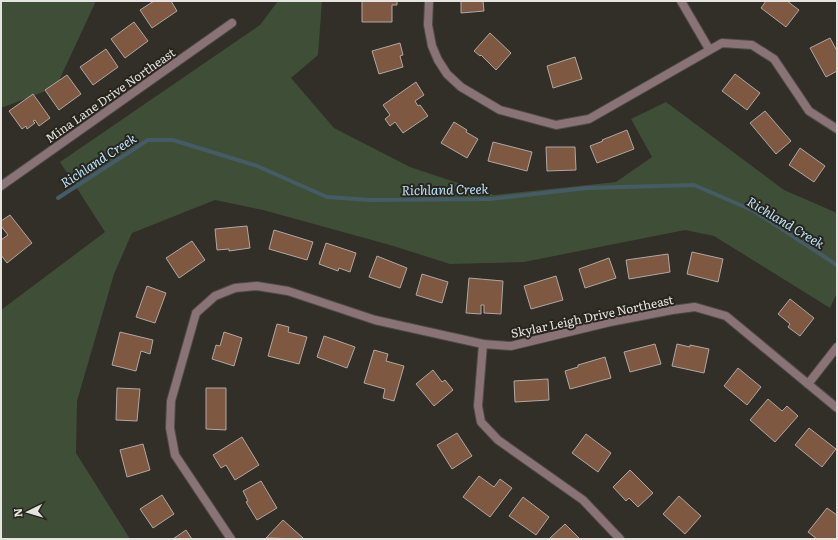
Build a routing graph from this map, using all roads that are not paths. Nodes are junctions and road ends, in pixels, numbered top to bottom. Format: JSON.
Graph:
{"nodes":[{"id":1,"x":429,"y":1,"type":"edge"},
{"id":2,"x":681,"y":1,"type":"edge"},
{"id":3,"x":232,"y":23,"type":"dead end"},
{"id":4,"x":709,"y":50,"type":"junction"},
{"id":5,"x":837,"y":129,"type":"edge"},
{"id":6,"x":1,"y":186,"type":"edge"},
{"id":7,"x":483,"y":344,"type":"junction"},
{"id":8,"x":837,"y":347,"type":"edge"},
{"id":9,"x":808,"y":384,"type":"junction"},
{"id":10,"x":837,"y":408,"type":"edge"},
{"id":11,"x":231,"y":539,"type":"edge"},
{"id":12,"x":620,"y":539,"type":"edge"}],
"edges":[{"from":1,"to":4,"type":"street"},
{"from":2,"to":4,"type":"street"},
{"from":3,"to":6,"type":"street","name":"Mina Lane Drive Northeast"},
{"from":4,"to":5,"type":"street"},
{"from":7,"to":9,"type":"street","name":"Skylar Leigh Drive Northeast"},
{"from":7,"to":11,"type":"street","name":"Skylar Leigh Drive Northeast"},
{"from":7,"to":12,"type":"street"},
{"from":8,"to":9,"type":"street"},
{"from":9,"to":10,"type":"street","name":"Skylar Leigh Drive Northeast"}]}
